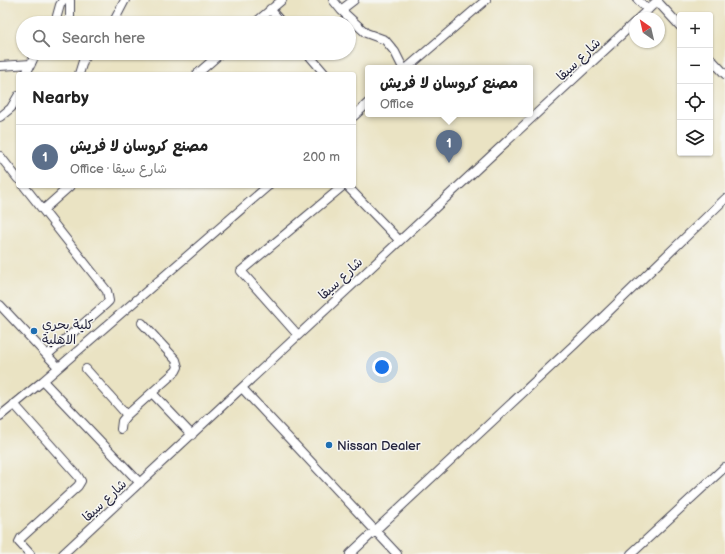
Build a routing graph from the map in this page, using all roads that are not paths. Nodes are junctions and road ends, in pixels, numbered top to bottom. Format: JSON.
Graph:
{"nodes":[{"id":1,"x":63,"y":0,"type":"edge"},
{"id":2,"x":70,"y":0,"type":"edge"},
{"id":3,"x":125,"y":0,"type":"edge"},
{"id":4,"x":282,"y":0,"type":"edge"},
{"id":5,"x":333,"y":0,"type":"edge"},
{"id":6,"x":354,"y":0,"type":"edge"},
{"id":7,"x":486,"y":0,"type":"edge"},
{"id":8,"x":638,"y":0,"type":"edge"},
{"id":9,"x":657,"y":1,"type":"edge"},
{"id":10,"x":270,"y":9,"type":"junction"},
{"id":11,"x":341,"y":10,"type":"junction"},
{"id":12,"x":648,"y":10,"type":"junction"},
{"id":13,"x":646,"y":12,"type":"edge"},
{"id":14,"x":57,"y":16,"type":"edge"},
{"id":15,"x":70,"y":16,"type":"edge"},
{"id":16,"x":117,"y":16,"type":"edge"},
{"id":17,"x":262,"y":16,"type":"edge"},
{"id":18,"x":276,"y":16,"type":"edge"},
{"id":19,"x":348,"y":16,"type":"edge"},
{"id":20,"x":677,"y":23,"type":"edge"},
{"id":21,"x":356,"y":24,"type":"edge"},
{"id":22,"x":629,"y":28,"type":"edge"},
{"id":23,"x":33,"y":60,"type":"edge"},
{"id":24,"x":83,"y":60,"type":"edge"},
{"id":25,"x":213,"y":60,"type":"edge"},
{"id":26,"x":313,"y":60,"type":"edge"},
{"id":27,"x":713,"y":61,"type":"edge"},
{"id":28,"x":31,"y":64,"type":"junction"},
{"id":29,"x":402,"y":65,"type":"edge"},
{"id":30,"x":410,"y":65,"type":"edge"},
{"id":31,"x":0,"y":66,"type":"edge"},
{"id":32,"x":27,"y":72,"type":"edge"},
{"id":33,"x":80,"y":72,"type":"edge"},
{"id":34,"x":199,"y":72,"type":"edge"},
{"id":35,"x":323,"y":72,"type":"edge"},
{"id":36,"x":725,"y":74,"type":"edge"},
{"id":37,"x":16,"y":99,"type":"edge"},
{"id":38,"x":365,"y":105,"type":"edge"},
{"id":39,"x":356,"y":111,"type":"edge"},
{"id":40,"x":0,"y":117,"type":"edge"},
{"id":41,"x":0,"y":156,"type":"edge"},
{"id":42,"x":16,"y":176,"type":"edge"},
{"id":43,"x":26,"y":188,"type":"edge"},
{"id":44,"x":68,"y":188,"type":"edge"},
{"id":45,"x":266,"y":188,"type":"edge"},
{"id":46,"x":341,"y":188,"type":"edge"},
{"id":47,"x":349,"y":188,"type":"edge"},
{"id":48,"x":725,"y":199,"type":"edge"},
{"id":49,"x":43,"y":210,"type":"junction"},
{"id":50,"x":399,"y":240,"type":"junction"},
{"id":51,"x":0,"y":305,"type":"edge"},
{"id":52,"x":142,"y":323,"type":"dead end"},
{"id":53,"x":297,"y":334,"type":"junction"},
{"id":54,"x":46,"y":355,"type":"junction"},
{"id":55,"x":58,"y":367,"type":"junction"},
{"id":56,"x":86,"y":369,"type":"dead end"},
{"id":57,"x":43,"y":381,"type":"junction"},
{"id":58,"x":242,"y":388,"type":"junction"},
{"id":59,"x":152,"y":393,"type":"junction"},
{"id":60,"x":14,"y":404,"type":"junction"},
{"id":61,"x":126,"y":415,"type":"junction"},
{"id":62,"x":0,"y":416,"type":"edge"},
{"id":63,"x":121,"y":430,"type":"dead end"},
{"id":64,"x":192,"y":435,"type":"junction"},
{"id":65,"x":725,"y":468,"type":"edge"},
{"id":66,"x":140,"y":483,"type":"junction"},
{"id":67,"x":375,"y":530,"type":"junction"},
{"id":68,"x":30,"y":554,"type":"edge"},
{"id":69,"x":63,"y":554,"type":"edge"},
{"id":70,"x":350,"y":554,"type":"edge"},
{"id":71,"x":397,"y":554,"type":"edge"},
{"id":72,"x":631,"y":554,"type":"edge"}],
"edges":[{"from":1,"to":14,"type":"street"},
{"from":2,"to":15,"type":"street"},
{"from":3,"to":16,"type":"street"},
{"from":4,"to":10,"type":"street"},
{"from":5,"to":11,"type":"street"},
{"from":6,"to":11,"type":"street"},
{"from":7,"to":30,"type":"street"},
{"from":8,"to":12,"type":"street"},
{"from":9,"to":12,"type":"street"},
{"from":9,"to":20,"type":"street"},
{"from":10,"to":17,"type":"street"},
{"from":10,"to":18,"type":"street"},
{"from":11,"to":19,"type":"street"},
{"from":12,"to":13,"type":"street"},
{"from":21,"to":29,"type":"street"},
{"from":22,"to":50,"type":"street","name":"شارع سيقا"},
{"from":23,"to":28,"type":"street"},
{"from":24,"to":33,"type":"street"},
{"from":25,"to":34,"type":"street"},
{"from":26,"to":35,"type":"street"},
{"from":27,"to":36,"type":"street"},
{"from":28,"to":31,"type":"street"},
{"from":28,"to":32,"type":"street"},
{"from":37,"to":40,"type":"street"},
{"from":38,"to":39,"type":"street"},
{"from":41,"to":42,"type":"street"},
{"from":43,"to":49,"type":"street"},
{"from":44,"to":49,"type":"street"},
{"from":45,"to":55,"type":"street"},
{"from":46,"to":53,"type":"street"},
{"from":47,"to":50,"type":"street"},
{"from":48,"to":67,"type":"street"},
{"from":49,"to":54,"type":"street"},
{"from":50,"to":53,"type":"street","name":"شارع سيقا"},
{"from":51,"to":54,"type":"street"},
{"from":52,"to":59,"type":"street"},
{"from":53,"to":58,"type":"street","name":"شارع سيقا"},
{"from":54,"to":55,"type":"street"},
{"from":55,"to":57,"type":"street"},
{"from":56,"to":61,"type":"street"},
{"from":57,"to":60,"type":"street"},
{"from":57,"to":66,"type":"street"},
{"from":58,"to":64,"type":"street","name":"شارع سيقا"},
{"from":58,"to":67,"type":"street"},
{"from":59,"to":61,"type":"street"},
{"from":59,"to":64,"type":"street"},
{"from":60,"to":62,"type":"street"},
{"from":60,"to":68,"type":"street"},
{"from":61,"to":63,"type":"street"},
{"from":64,"to":66,"type":"street","name":"شارع سيقا"},
{"from":65,"to":72,"type":"street"},
{"from":66,"to":69,"type":"street","name":"شارع سيقا"},
{"from":67,"to":70,"type":"street"},
{"from":67,"to":71,"type":"street"}]}
